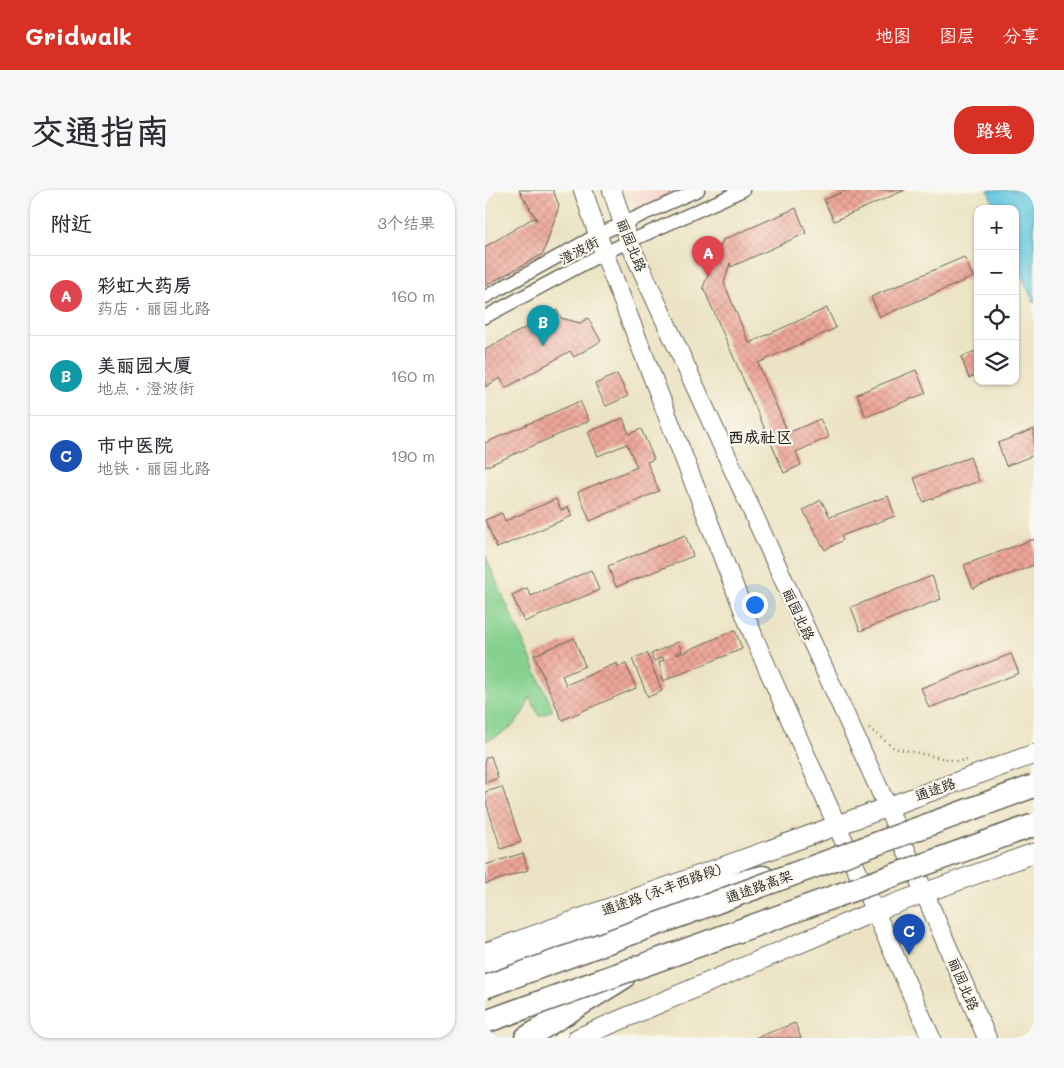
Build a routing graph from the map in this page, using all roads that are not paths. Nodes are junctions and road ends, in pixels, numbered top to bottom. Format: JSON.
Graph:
{"nodes":[{"id":1,"x":583,"y":190,"type":"edge"},
{"id":2,"x":612,"y":190,"type":"edge"},
{"id":3,"x":698,"y":190,"type":"edge"},
{"id":4,"x":743,"y":190,"type":"edge"},
{"id":5,"x":622,"y":224,"type":"junction"},
{"id":6,"x":597,"y":235,"type":"junction"},
{"id":7,"x":629,"y":242,"type":"junction"},
{"id":8,"x":604,"y":253,"type":"junction"},
{"id":9,"x":485,"y":297,"type":"edge"},
{"id":10,"x":485,"y":317,"type":"edge"},
{"id":11,"x":1034,"y":754,"type":"edge"},
{"id":12,"x":1034,"y":786,"type":"edge"},
{"id":13,"x":887,"y":806,"type":"junction"},
{"id":14,"x":837,"y":825,"type":"junction"},
{"id":15,"x":1034,"y":825,"type":"edge"},
{"id":16,"x":1034,"y":853,"type":"edge"},
{"id":17,"x":822,"y":863,"type":"junction"},
{"id":18,"x":926,"y":894,"type":"junction"},
{"id":19,"x":875,"y":911,"type":"junction"},
{"id":20,"x":485,"y":953,"type":"edge"},
{"id":21,"x":485,"y":966,"type":"edge"},
{"id":22,"x":639,"y":968,"type":"junction"},
{"id":23,"x":485,"y":987,"type":"edge"},
{"id":24,"x":485,"y":1022,"type":"edge"},
{"id":25,"x":526,"y":1038,"type":"edge"},
{"id":26,"x":578,"y":1038,"type":"edge"},
{"id":27,"x":931,"y":1038,"type":"edge"},
{"id":28,"x":987,"y":1038,"type":"edge"}],
"edges":[{"from":1,"to":6,"type":"main road","name":"丽园北路"},
{"from":2,"to":5,"type":"main road","name":"丽园北路"},
{"from":3,"to":5,"type":"street","name":"澄波街"},
{"from":4,"to":7,"type":"street","name":"澄波街"},
{"from":5,"to":6,"type":"street","name":"澄波街"},
{"from":5,"to":7,"type":"main road","name":"丽园北路"},
{"from":6,"to":8,"type":"main road","name":"丽园北路"},
{"from":6,"to":9,"type":"street","name":"澄波街"},
{"from":7,"to":8,"type":"street","name":"澄波街"},
{"from":7,"to":13,"type":"main road","name":"丽园北路"},
{"from":8,"to":10,"type":"street","name":"澄波街"},
{"from":8,"to":14,"type":"main road","name":"丽园北路"},
{"from":11,"to":13,"type":"main road","name":"通途路"},
{"from":12,"to":17,"type":"highway","name":"通途路高架","bridge":true},
{"from":13,"to":14,"type":"main road","name":"通途路"},
{"from":13,"to":18,"type":"main road","name":"丽园北路"},
{"from":14,"to":19,"type":"main road","name":"丽园北路"},
{"from":14,"to":20,"type":"main road","name":"通途路 (永丰西路段)"},
{"from":15,"to":22,"type":"highway","bridge":true},
{"from":16,"to":18,"type":"main road"},
{"from":17,"to":21,"type":"highway","bridge":true},
{"from":17,"to":23,"type":"highway","name":"通途路高架","bridge":true},
{"from":18,"to":19,"type":"main road"},
{"from":18,"to":28,"type":"main road","name":"丽园北路"},
{"from":19,"to":26,"type":"main road"},
{"from":19,"to":27,"type":"main road","name":"丽园北路"},
{"from":22,"to":24,"type":"highway","bridge":true},
{"from":22,"to":25,"type":"highway"}]}
